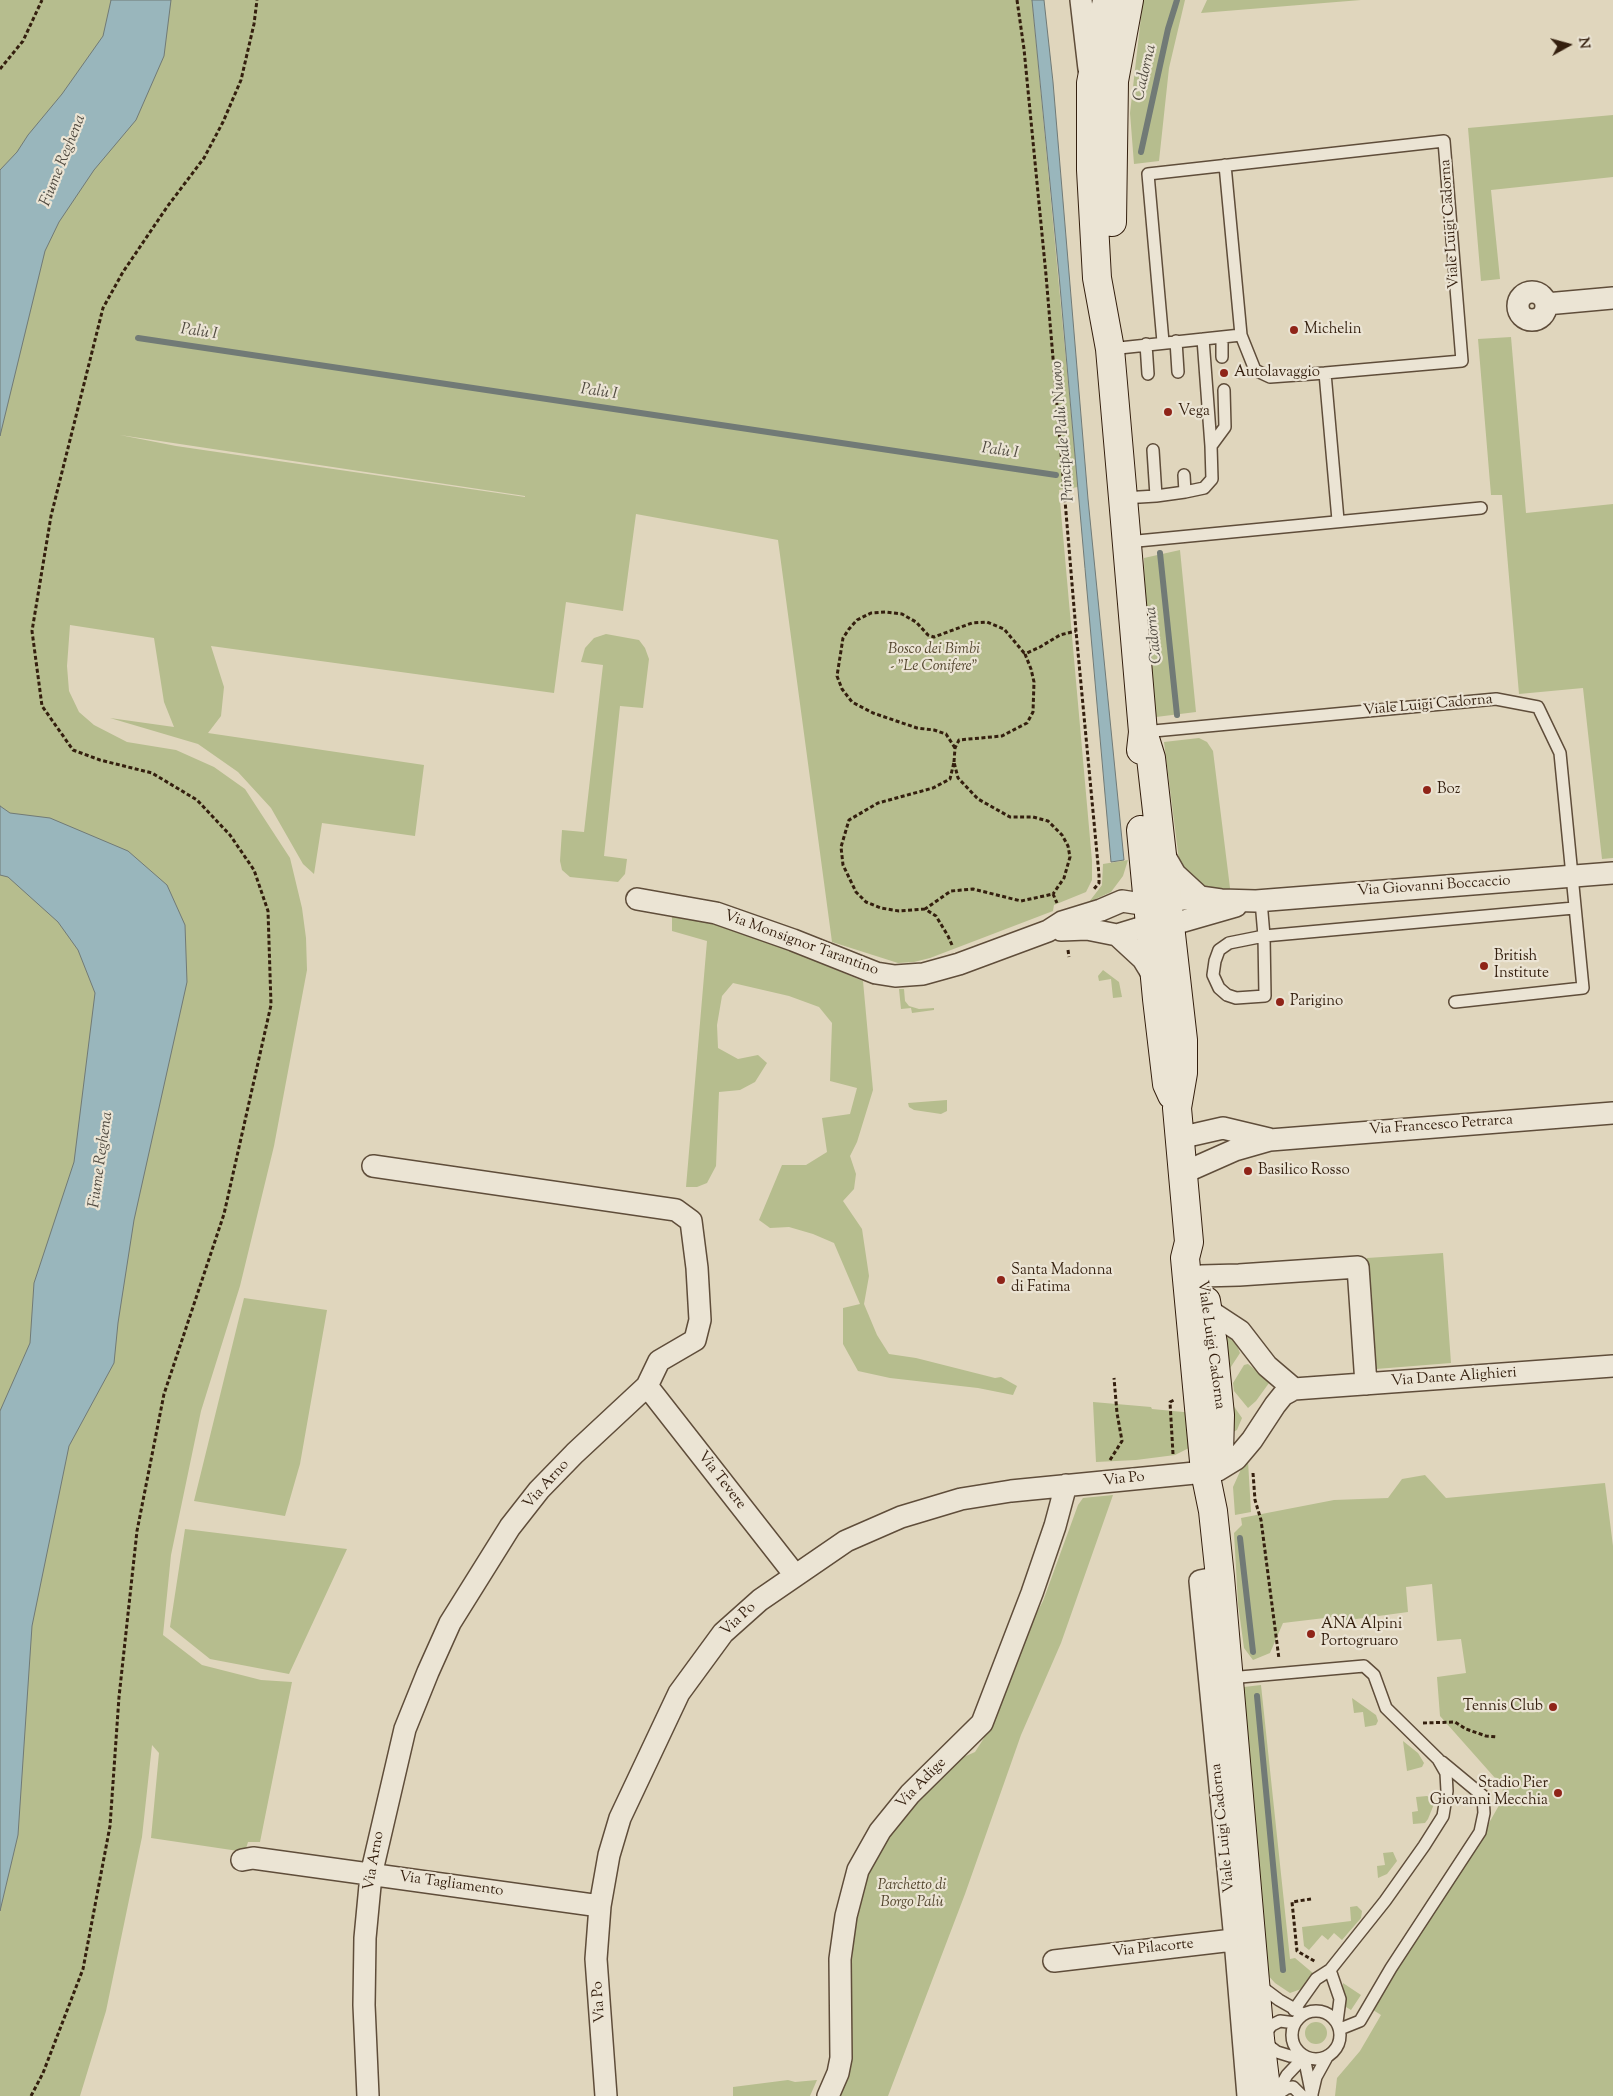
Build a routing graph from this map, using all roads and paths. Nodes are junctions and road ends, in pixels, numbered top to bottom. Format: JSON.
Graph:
{"nodes":[{"id":1,"x":42,"y":0,"type":"edge"},
{"id":2,"x":257,"y":0,"type":"edge"},
{"id":3,"x":1017,"y":0,"type":"edge"},
{"id":4,"x":1081,"y":0,"type":"edge"},
{"id":5,"x":1106,"y":0,"type":"edge"},
{"id":6,"x":1118,"y":0,"type":"edge"},
{"id":7,"x":1129,"y":0,"type":"edge"},
{"id":8,"x":0,"y":69,"type":"edge"},
{"id":9,"x":1102,"y":82,"type":"junction"},
{"id":10,"x":1225,"y":165,"type":"junction"},
{"id":11,"x":1613,"y":298,"type":"edge"},
{"id":12,"x":1546,"y":304,"type":"dead end"},
{"id":13,"x":1241,"y":335,"type":"junction"},
{"id":14,"x":1222,"y":337,"type":"junction"},
{"id":15,"x":1203,"y":339,"type":"junction"},
{"id":16,"x":1176,"y":341,"type":"junction"},
{"id":17,"x":1163,"y":342,"type":"junction"},
{"id":18,"x":1146,"y":344,"type":"junction"},
{"id":19,"x":1110,"y":348,"type":"junction"},
{"id":20,"x":1222,"y":357,"type":"dead end"},
{"id":21,"x":1178,"y":372,"type":"dead end"},
{"id":22,"x":1325,"y":373,"type":"junction"},
{"id":23,"x":1148,"y":374,"type":"dead end"},
{"id":24,"x":1224,"y":390,"type":"dead end"},
{"id":25,"x":1211,"y":446,"type":"junction"},
{"id":26,"x":1153,"y":450,"type":"dead end"},
{"id":27,"x":1184,"y":475,"type":"dead end"},
{"id":28,"x":1185,"y":492,"type":"junction"},
{"id":29,"x":1156,"y":496,"type":"junction"},
{"id":30,"x":1123,"y":498,"type":"junction"},
{"id":31,"x":1481,"y":508,"type":"dead end"},
{"id":32,"x":1338,"y":520,"type":"junction"},
{"id":33,"x":1127,"y":542,"type":"junction"},
{"id":34,"x":1076,"y":631,"type":"junction"},
{"id":35,"x":1025,"y":654,"type":"junction"},
{"id":36,"x":1143,"y":732,"type":"junction"},
{"id":37,"x":955,"y":748,"type":"junction"},
{"id":38,"x":954,"y":762,"type":"junction"},
{"id":39,"x":1141,"y":825,"type":"junction"},
{"id":40,"x":1153,"y":856,"type":"junction"},
{"id":41,"x":1613,"y":873,"type":"edge"},
{"id":42,"x":1572,"y":877,"type":"junction"},
{"id":43,"x":1053,"y":894,"type":"junction"},
{"id":44,"x":1090,"y":895,"type":"dead end"},
{"id":45,"x":1200,"y":897,"type":"junction"},
{"id":46,"x":637,"y":899,"type":"dead end"},
{"id":47,"x":1258,"y":901,"type":"junction"},
{"id":48,"x":1574,"y":908,"type":"junction"},
{"id":49,"x":925,"y":909,"type":"junction"},
{"id":50,"x":1155,"y":913,"type":"junction"},
{"id":51,"x":1059,"y":922,"type":"junction"},
{"id":52,"x":1117,"y":935,"type":"junction"},
{"id":53,"x":1264,"y":936,"type":"junction"},
{"id":54,"x":1069,"y":957,"type":"dead end"},
{"id":55,"x":959,"y":964,"type":"junction"},
{"id":56,"x":1156,"y":988,"type":"junction"},
{"id":57,"x":1455,"y":1002,"type":"dead end"},
{"id":58,"x":1613,"y":1113,"type":"edge"},
{"id":59,"x":1178,"y":1121,"type":"junction"},
{"id":60,"x":1270,"y":1140,"type":"junction"},
{"id":61,"x":373,"y":1166,"type":"dead end"},
{"id":62,"x":1183,"y":1173,"type":"junction"},
{"id":63,"x":1189,"y":1242,"type":"junction"},
{"id":64,"x":1201,"y":1276,"type":"junction"},
{"id":65,"x":1198,"y":1306,"type":"junction"},
{"id":66,"x":1613,"y":1366,"type":"edge"},
{"id":67,"x":1114,"y":1378,"type":"dead end"},
{"id":68,"x":1366,"y":1384,"type":"junction"},
{"id":69,"x":647,"y":1386,"type":"junction"},
{"id":70,"x":1294,"y":1389,"type":"junction"},
{"id":71,"x":1170,"y":1402,"type":"dead end"},
{"id":72,"x":1252,"y":1440,"type":"junction"},
{"id":73,"x":1212,"y":1471,"type":"junction"},
{"id":74,"x":1174,"y":1475,"type":"junction"},
{"id":75,"x":1100,"y":1482,"type":"junction"},
{"id":76,"x":1066,"y":1485,"type":"junction"},
{"id":77,"x":795,"y":1575,"type":"junction"},
{"id":78,"x":1220,"y":1577,"type":"junction"},
{"id":79,"x":1281,"y":1672,"type":"junction"},
{"id":80,"x":1229,"y":1678,"type":"junction"},
{"id":81,"x":1408,"y":1730,"type":"junction"},
{"id":82,"x":1497,"y":1737,"type":"dead end"},
{"id":83,"x":1438,"y":1759,"type":"junction"},
{"id":84,"x":242,"y":1860,"type":"dead end"},
{"id":85,"x":371,"y":1874,"type":"junction"},
{"id":86,"x":1311,"y":1899,"type":"dead end"},
{"id":87,"x":600,"y":1906,"type":"junction"},
{"id":88,"x":1244,"y":1939,"type":"junction"},
{"id":89,"x":1054,"y":1960,"type":"dead end"},
{"id":90,"x":1330,"y":1970,"type":"junction"},
{"id":91,"x":1256,"y":1982,"type":"junction"},
{"id":92,"x":1299,"y":2012,"type":"junction"},
{"id":93,"x":1295,"y":2022,"type":"junction"},
{"id":94,"x":1338,"y":2026,"type":"junction"},
{"id":95,"x":1260,"y":2040,"type":"junction"},
{"id":96,"x":1304,"y":2057,"type":"junction"},
{"id":97,"x":1327,"y":2057,"type":"junction"},
{"id":98,"x":31,"y":2096,"type":"edge"},
{"id":99,"x":368,"y":2096,"type":"edge"},
{"id":100,"x":606,"y":2096,"type":"edge"},
{"id":101,"x":828,"y":2096,"type":"edge"},
{"id":102,"x":1248,"y":2096,"type":"edge"},
{"id":103,"x":1267,"y":2096,"type":"edge"},
{"id":104,"x":1275,"y":2096,"type":"edge"},
{"id":105,"x":1302,"y":2096,"type":"edge"}],
"edges":[{"from":1,"to":8,"type":"path"},
{"from":2,"to":98,"type":"path"},
{"from":3,"to":34,"type":"path"},
{"from":4,"to":9,"type":"street","name":"Viale Luigi Cadorna"},
{"from":5,"to":9,"type":"main road"},
{"from":6,"to":9,"type":"street"},
{"from":7,"to":9,"type":"main road"},
{"from":9,"to":19,"type":"main road","name":"Viale Luigi Cadorna"},
{"from":10,"to":13,"type":"lane","name":"Viale Luigi Cadorna"},
{"from":10,"to":17,"type":"lane","name":"Viale Luigi Cadorna"},
{"from":10,"to":22,"type":"lane","name":"Viale Luigi Cadorna"},
{"from":11,"to":12,"type":"street"},
{"from":13,"to":14,"type":"lane"},
{"from":13,"to":22,"type":"lane","name":"Viale Luigi Cadorna"},
{"from":14,"to":15,"type":"lane"},
{"from":14,"to":20,"type":"lane"},
{"from":15,"to":16,"type":"lane"},
{"from":15,"to":25,"type":"lane"},
{"from":16,"to":17,"type":"lane"},
{"from":16,"to":21,"type":"lane"},
{"from":17,"to":18,"type":"lane"},
{"from":18,"to":19,"type":"lane"},
{"from":18,"to":23,"type":"lane"},
{"from":19,"to":30,"type":"main road","name":"Viale Luigi Cadorna"},
{"from":22,"to":32,"type":"lane"},
{"from":24,"to":25,"type":"lane"},
{"from":25,"to":28,"type":"lane"},
{"from":26,"to":29,"type":"lane"},
{"from":27,"to":28,"type":"lane"},
{"from":28,"to":29,"type":"lane"},
{"from":29,"to":30,"type":"lane"},
{"from":30,"to":33,"type":"main road","name":"Viale Luigi Cadorna"},
{"from":31,"to":32,"type":"lane"},
{"from":32,"to":33,"type":"lane"},
{"from":33,"to":36,"type":"main road","name":"Viale Luigi Cadorna"},
{"from":34,"to":35,"type":"path"},
{"from":34,"to":44,"type":"path"},
{"from":35,"to":37,"type":"path"},
{"from":35,"to":37,"type":"path"},
{"from":36,"to":39,"type":"main road","name":"Viale Luigi Cadorna"},
{"from":36,"to":40,"type":"main road","name":"Viale Luigi Cadorna"},
{"from":36,"to":42,"type":"lane","name":"Viale Luigi Cadorna"},
{"from":37,"to":38,"type":"path"},
{"from":38,"to":43,"type":"path"},
{"from":38,"to":49,"type":"path"},
{"from":39,"to":40,"type":"main road","name":"Viale Luigi Cadorna"},
{"from":39,"to":50,"type":"street","name":"Viale Luigi Cadorna"},
{"from":40,"to":45,"type":"street"},
{"from":40,"to":50,"type":"main road","name":"Viale Luigi Cadorna"},
{"from":40,"to":50,"type":"street"},
{"from":41,"to":42,"type":"street","name":"Via Giovanni Boccaccio"},
{"from":42,"to":47,"type":"street","name":"Via Giovanni Boccaccio"},
{"from":42,"to":48,"type":"lane"},
{"from":43,"to":49,"type":"path"},
{"from":43,"to":51,"type":"path"},
{"from":45,"to":47,"type":"street","name":"Via Giovanni Boccaccio"},
{"from":45,"to":50,"type":"street","name":"Via Giovanni Boccaccio"},
{"from":46,"to":55,"type":"street","name":"Via Monsignor Tarantino"},
{"from":47,"to":50,"type":"street","name":"Via Giovanni Boccaccio"},
{"from":47,"to":53,"type":"lane"},
{"from":48,"to":53,"type":"lane"},
{"from":48,"to":57,"type":"lane"},
{"from":49,"to":55,"type":"path"},
{"from":50,"to":51,"type":"street","name":"Via Monsignor Tarantino"},
{"from":50,"to":52,"type":"street","name":"Via Monsignor Tarantino"},
{"from":50,"to":56,"type":"main road","name":"Viale Luigi Cadorna"},
{"from":50,"to":59,"type":"main road","name":"Viale Luigi Cadorna"},
{"from":51,"to":52,"type":"street","name":"Via Monsignor Tarantino"},
{"from":51,"to":54,"type":"path"},
{"from":51,"to":55,"type":"street","name":"Via Monsignor Tarantino"},
{"from":52,"to":56,"type":"street"},
{"from":53,"to":53,"type":"lane"},
{"from":56,"to":59,"type":"main road","name":"Viale Luigi Cadorna"},
{"from":58,"to":60,"type":"street","name":"Via Francesco Petrarca"},
{"from":59,"to":60,"type":"street","name":"Via Francesco Petrarca"},
{"from":59,"to":62,"type":"main road","name":"Viale Luigi Cadorna"},
{"from":60,"to":62,"type":"street","name":"Via Francesco Petrarca"},
{"from":61,"to":69,"type":"street","name":"Via Arno"},
{"from":62,"to":63,"type":"main road","name":"Viale Luigi Cadorna"},
{"from":63,"to":64,"type":"main road","name":"Viale Luigi Cadorna"},
{"from":63,"to":65,"type":"main road","name":"Viale Luigi Cadorna"},
{"from":64,"to":65,"type":"main road","name":"Viale Luigi Cadorna"},
{"from":64,"to":68,"type":"street"},
{"from":65,"to":70,"type":"street"},
{"from":65,"to":73,"type":"main road","name":"Viale Luigi Cadorna"},
{"from":66,"to":68,"type":"street","name":"Via Dante Alighieri"},
{"from":67,"to":75,"type":"path"},
{"from":68,"to":70,"type":"street","name":"Via Dante Alighieri"},
{"from":69,"to":77,"type":"street","name":"Via Tevere"},
{"from":69,"to":85,"type":"street","name":"Via Arno"},
{"from":70,"to":72,"type":"street"},
{"from":71,"to":74,"type":"path"},
{"from":72,"to":73,"type":"street"},
{"from":72,"to":79,"type":"path"},
{"from":73,"to":74,"type":"street","name":"Via Po"},
{"from":73,"to":78,"type":"main road","name":"Viale Luigi Cadorna"},
{"from":74,"to":75,"type":"street","name":"Via Po"},
{"from":75,"to":76,"type":"street","name":"Via Po"},
{"from":76,"to":77,"type":"street","name":"Via Po"},
{"from":76,"to":101,"type":"street","name":"Via Adige"},
{"from":77,"to":87,"type":"street","name":"Via Po"},
{"from":78,"to":80,"type":"main road","name":"Viale Luigi Cadorna"},
{"from":78,"to":88,"type":"street","name":"Viale Luigi Cadorna"},
{"from":79,"to":80,"type":"lane"},
{"from":79,"to":81,"type":"lane"},
{"from":80,"to":88,"type":"main road","name":"Viale Luigi Cadorna"},
{"from":81,"to":82,"type":"path"},
{"from":81,"to":83,"type":"lane"},
{"from":83,"to":90,"type":"lane"},
{"from":83,"to":94,"type":"lane"},
{"from":84,"to":85,"type":"street","name":"Via Tagliamento"},
{"from":85,"to":87,"type":"street","name":"Via Tagliamento"},
{"from":85,"to":99,"type":"street","name":"Via Arno"},
{"from":86,"to":90,"type":"path"},
{"from":87,"to":100,"type":"street","name":"Via Po"},
{"from":88,"to":89,"type":"street","name":"Via Pilacorte"},
{"from":88,"to":91,"type":"main road","name":"Viale Luigi Cadorna"},
{"from":88,"to":102,"type":"street","name":"Viale Luigi Cadorna"},
{"from":90,"to":92,"type":"lane"},
{"from":90,"to":94,"type":"lane"},
{"from":91,"to":92,"type":"lane"},
{"from":91,"to":95,"type":"main road","name":"Viale Luigi Cadorna"},
{"from":92,"to":93,"type":"lane"},
{"from":92,"to":94,"type":"lane"},
{"from":93,"to":95,"type":"lane"},
{"from":93,"to":96,"type":"lane"},
{"from":94,"to":97,"type":"lane"},
{"from":95,"to":96,"type":"lane"},
{"from":95,"to":103,"type":"main road","name":"Viale Luigi Cadorna"},
{"from":96,"to":97,"type":"lane"},
{"from":96,"to":97,"type":"lane"},
{"from":96,"to":104,"type":"lane"},
{"from":104,"to":105,"type":"lane"}]}
